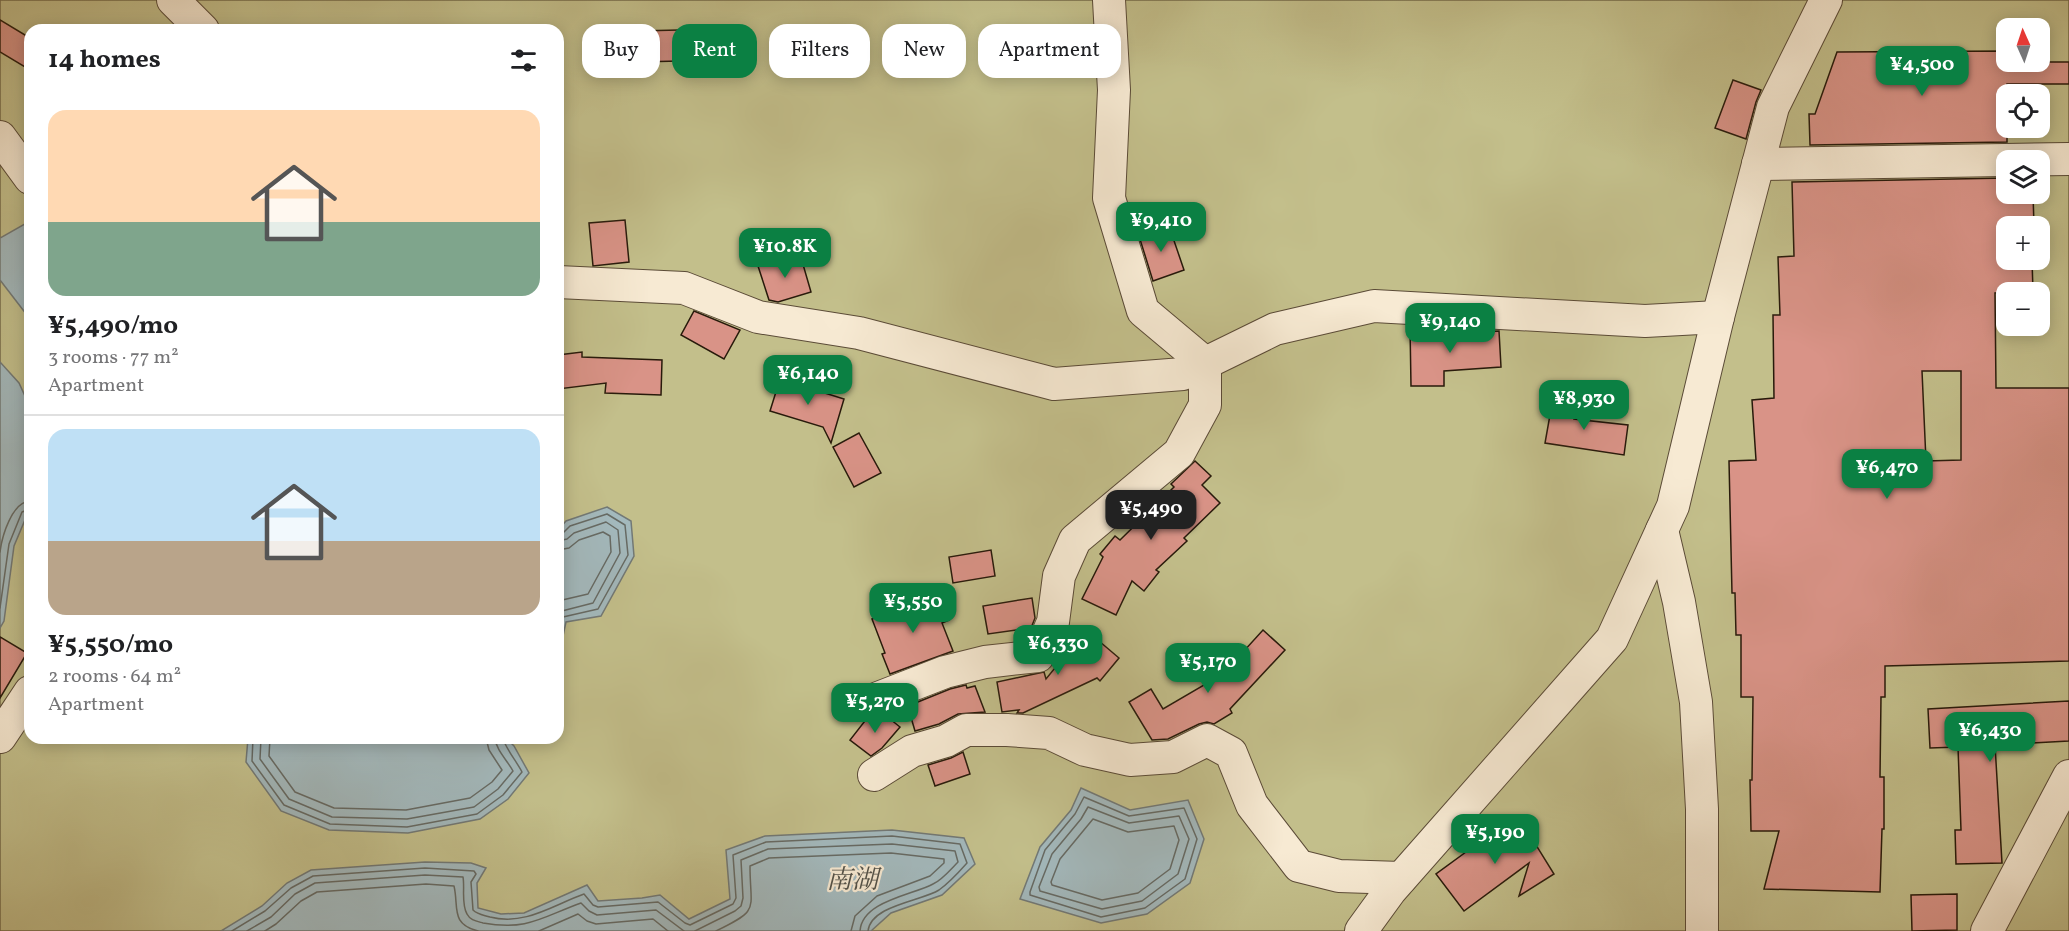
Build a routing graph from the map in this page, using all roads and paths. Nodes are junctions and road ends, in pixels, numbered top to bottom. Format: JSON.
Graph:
{"nodes":[{"id":1,"x":173,"y":0,"type":"edge"},
{"id":2,"x":1109,"y":0,"type":"edge"},
{"id":3,"x":1826,"y":0,"type":"edge"},
{"id":4,"x":197,"y":24,"type":"edge"},
{"id":5,"x":0,"y":137,"type":"edge"},
{"id":6,"x":2069,"y":159,"type":"edge"},
{"id":7,"x":1758,"y":164,"type":"junction"},
{"id":8,"x":24,"y":169,"type":"edge"},
{"id":9,"x":564,"y":282,"type":"edge"},
{"id":10,"x":1718,"y":317,"type":"junction"},
{"id":11,"x":1204,"y":363,"type":"junction"},
{"id":12,"x":1662,"y":530,"type":"junction"},
{"id":13,"x":873,"y":700,"type":"dead end"},
{"id":14,"x":24,"y":702,"type":"edge"},
{"id":15,"x":0,"y":738,"type":"edge"},
{"id":16,"x":874,"y":775,"type":"dead end"},
{"id":17,"x":2069,"y":777,"type":"edge"},
{"id":18,"x":1401,"y":878,"type":"junction"},
{"id":19,"x":1361,"y":931,"type":"edge"},
{"id":20,"x":1702,"y":931,"type":"edge"},
{"id":21,"x":1987,"y":931,"type":"edge"}],
"edges":[{"from":1,"to":4,"type":"street"},
{"from":2,"to":11,"type":"street"},
{"from":3,"to":7,"type":"street"},
{"from":5,"to":8,"type":"street"},
{"from":6,"to":7,"type":"street"},
{"from":7,"to":10,"type":"street"},
{"from":9,"to":11,"type":"street"},
{"from":10,"to":11,"type":"street"},
{"from":10,"to":12,"type":"street"},
{"from":11,"to":13,"type":"street"},
{"from":12,"to":18,"type":"street"},
{"from":12,"to":20,"type":"street"},
{"from":14,"to":15,"type":"street"},
{"from":16,"to":18,"type":"street"},
{"from":17,"to":21,"type":"street"},
{"from":18,"to":19,"type":"street"}]}
